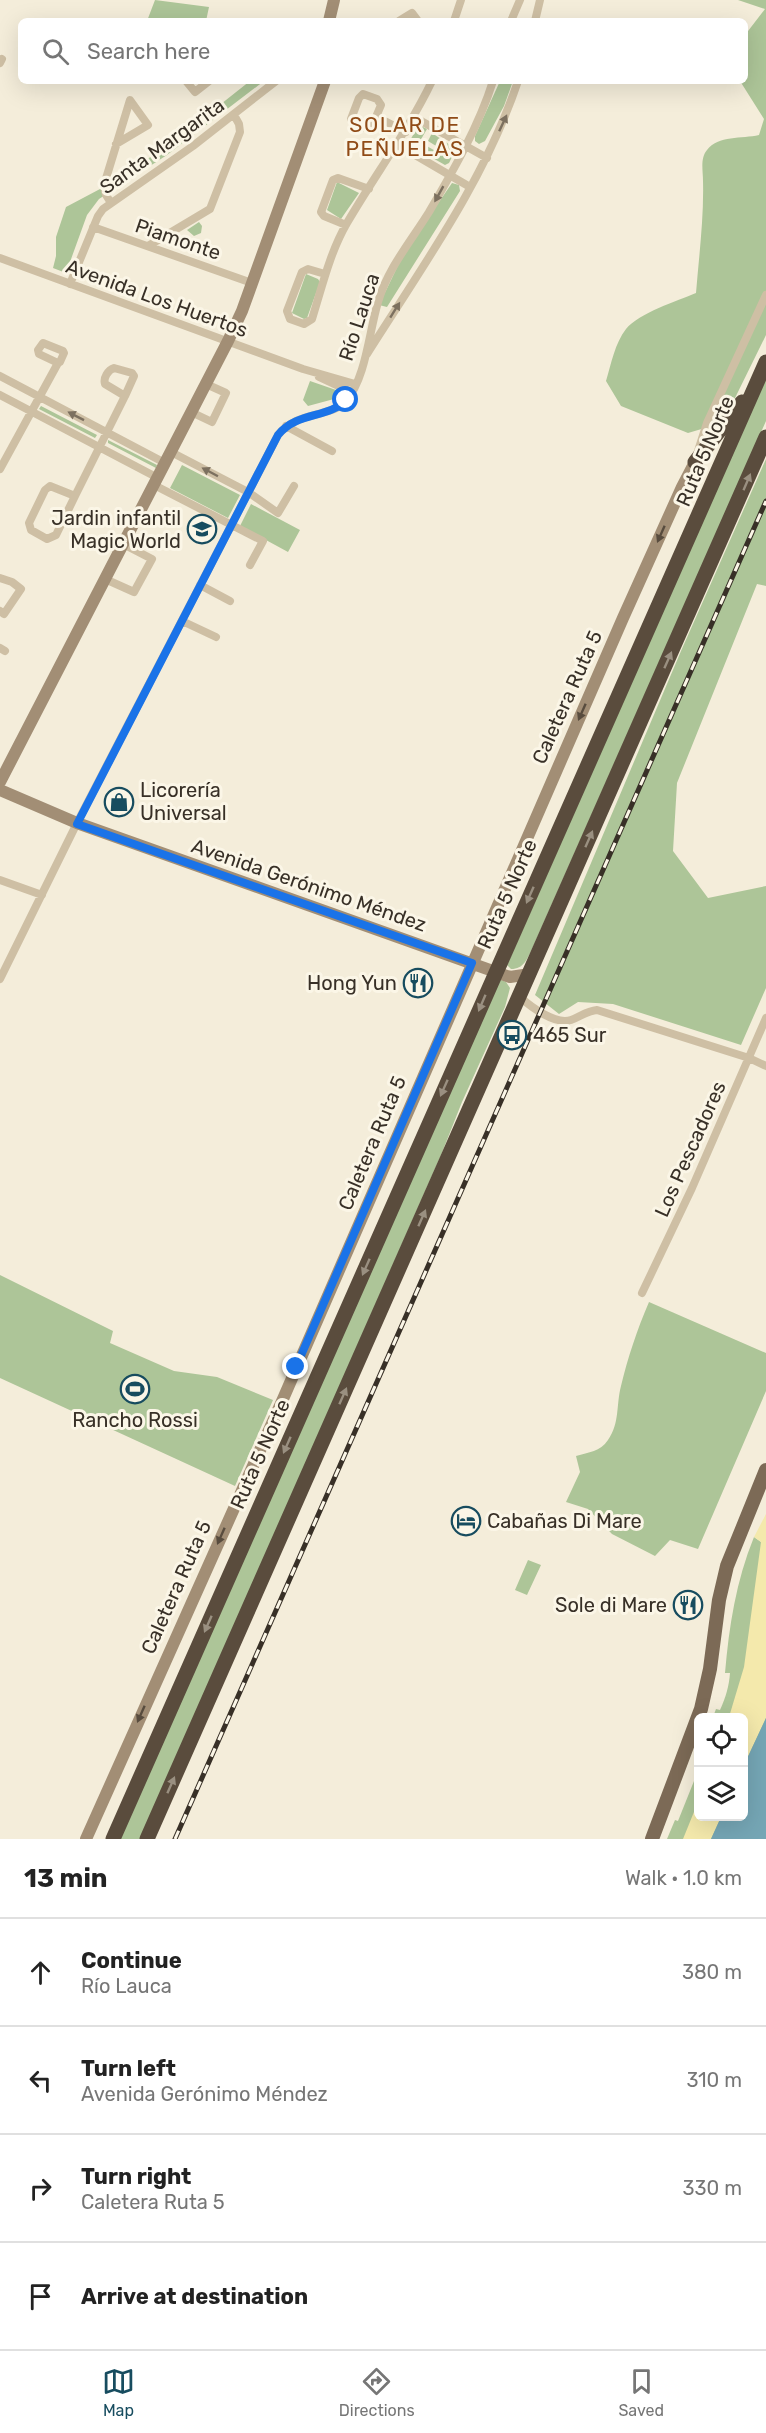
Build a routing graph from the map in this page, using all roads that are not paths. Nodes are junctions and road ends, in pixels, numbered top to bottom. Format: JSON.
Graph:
{"nodes":[{"id":1,"x":461,"y":0,"type":"edge"},
{"id":2,"x":519,"y":0,"type":"edge"},
{"id":3,"x":540,"y":0,"type":"edge"},
{"id":4,"x":336,"y":2,"type":"edge"},
{"id":5,"x":330,"y":18,"type":"edge"},
{"id":6,"x":455,"y":18,"type":"edge"},
{"id":7,"x":512,"y":18,"type":"edge"},
{"id":8,"x":536,"y":18,"type":"edge"},
{"id":9,"x":188,"y":84,"type":"edge"},
{"id":10,"x":205,"y":84,"type":"edge"},
{"id":11,"x":272,"y":84,"type":"edge"},
{"id":12,"x":324,"y":84,"type":"edge"},
{"id":13,"x":430,"y":84,"type":"edge"},
{"id":14,"x":492,"y":84,"type":"edge"},
{"id":15,"x":517,"y":84,"type":"edge"},
{"id":16,"x":234,"y":115,"type":"junction"},
{"id":17,"x":377,"y":117,"type":"dead end"},
{"id":18,"x":414,"y":117,"type":"junction"},
{"id":19,"x":406,"y":132,"type":"junction"},
{"id":20,"x":116,"y":144,"type":"junction"},
{"id":21,"x":465,"y":144,"type":"junction"},
{"id":22,"x":398,"y":145,"type":"junction"},
{"id":23,"x":487,"y":158,"type":"junction"},
{"id":24,"x":449,"y":176,"type":"junction"},
{"id":25,"x":470,"y":188,"type":"junction"},
{"id":26,"x":369,"y":189,"type":"junction"},
{"id":27,"x":111,"y":202,"type":"junction"},
{"id":28,"x":346,"y":225,"type":"junction"},
{"id":29,"x":93,"y":227,"type":"junction"},
{"id":30,"x":148,"y":246,"type":"junction"},
{"id":31,"x":0,"y":258,"type":"edge"},
{"id":32,"x":325,"y":274,"type":"junction"},
{"id":33,"x":252,"y":283,"type":"junction"},
{"id":34,"x":70,"y":284,"type":"junction"},
{"id":35,"x":766,"y":295,"type":"edge"},
{"id":36,"x":228,"y":341,"type":"junction"},
{"id":37,"x":364,"y":360,"type":"junction"},
{"id":38,"x":58,"y":363,"type":"dead end"},
{"id":39,"x":765,"y":364,"type":"edge"},
{"id":40,"x":0,"y":376,"type":"edge"},
{"id":41,"x":206,"y":384,"type":"junction"},
{"id":42,"x":353,"y":388,"type":"junction"},
{"id":43,"x":0,"y":395,"type":"edge"},
{"id":44,"x":39,"y":396,"type":"junction"},
{"id":45,"x":125,"y":396,"type":"dead end"},
{"id":46,"x":31,"y":411,"type":"junction"},
{"id":47,"x":192,"y":412,"type":"junction"},
{"id":48,"x":286,"y":426,"type":"junction"},
{"id":49,"x":107,"y":432,"type":"junction"},
{"id":50,"x":766,"y":437,"type":"edge"},
{"id":51,"x":100,"y":447,"type":"junction"},
{"id":52,"x":332,"y":451,"type":"dead end"},
{"id":53,"x":3,"y":456,"type":"edge"},
{"id":54,"x":168,"y":457,"type":"junction"},
{"id":55,"x":695,"y":462,"type":"junction"},
{"id":56,"x":0,"y":469,"type":"edge"},
{"id":57,"x":156,"y":482,"type":"junction"},
{"id":58,"x":294,"y":486,"type":"dead end"},
{"id":59,"x":248,"y":492,"type":"junction"},
{"id":60,"x":75,"y":496,"type":"junction"},
{"id":61,"x":231,"y":525,"type":"junction"},
{"id":62,"x":123,"y":544,"type":"junction"},
{"id":63,"x":250,"y":564,"type":"dead end"},
{"id":64,"x":105,"y":579,"type":"junction"},
{"id":65,"x":3,"y":580,"type":"edge"},
{"id":66,"x":200,"y":585,"type":"junction"},
{"id":67,"x":0,"y":590,"type":"edge"},
{"id":68,"x":231,"y":601,"type":"dead end"},
{"id":69,"x":0,"y":611,"type":"edge"},
{"id":70,"x":182,"y":621,"type":"junction"},
{"id":71,"x":216,"y":637,"type":"dead end"},
{"id":72,"x":0,"y":782,"type":"edge"},
{"id":73,"x":0,"y":790,"type":"edge"},
{"id":74,"x":77,"y":824,"type":"junction"},
{"id":75,"x":0,"y":880,"type":"edge"},
{"id":76,"x":42,"y":895,"type":"junction"},
{"id":77,"x":472,"y":963,"type":"junction"},
{"id":78,"x":530,"y":974,"type":"junction"},
{"id":79,"x":503,"y":975,"type":"junction"},
{"id":80,"x":0,"y":979,"type":"edge"},
{"id":81,"x":520,"y":997,"type":"junction"},
{"id":82,"x":766,"y":1018,"type":"edge"},
{"id":83,"x":749,"y":1058,"type":"junction"},
{"id":84,"x":766,"y":1066,"type":"edge"},
{"id":85,"x":642,"y":1293,"type":"dead end"},
{"id":86,"x":766,"y":1470,"type":"edge"},
{"id":87,"x":86,"y":1839,"type":"edge"},
{"id":88,"x":113,"y":1839,"type":"edge"},
{"id":89,"x":147,"y":1839,"type":"edge"},
{"id":90,"x":652,"y":1839,"type":"edge"}],
"edges":[{"from":1,"to":6,"type":"street"},
{"from":2,"to":7,"type":"street"},
{"from":3,"to":8,"type":"street"},
{"from":4,"to":5,"type":"street"},
{"from":9,"to":10,"type":"street"},
{"from":11,"to":16,"type":"street","name":"Santa Margarita"},
{"from":12,"to":33,"type":"street"},
{"from":13,"to":18,"type":"street"},
{"from":14,"to":21,"type":"street","name":"Río Lauca"},
{"from":23,"to":15,"type":"street","one_way":true},
{"from":16,"to":27,"type":"street","name":"Santa Margarita"},
{"from":16,"to":30,"type":"street"},
{"from":17,"to":19,"type":"street"},
{"from":18,"to":19,"type":"street"},
{"from":18,"to":21,"type":"street"},
{"from":19,"to":22,"type":"street"},
{"from":20,"to":20,"type":"street"},
{"from":20,"to":27,"type":"street"},
{"from":21,"to":23,"type":"street"},
{"from":21,"to":24,"type":"street","name":"Río Lauca"},
{"from":22,"to":24,"type":"street"},
{"from":22,"to":26,"type":"street"},
{"from":23,"to":25,"type":"street"},
{"from":24,"to":25,"type":"street"},
{"from":24,"to":37,"type":"street","name":"Río Lauca","one_way":true},
{"from":37,"to":25,"type":"street","one_way":true},
{"from":26,"to":28,"type":"street"},
{"from":26,"to":28,"type":"street"},
{"from":27,"to":29,"type":"street","name":"Santa Margarita"},
{"from":28,"to":32,"type":"street"},
{"from":29,"to":30,"type":"street","name":"Piamonte"},
{"from":29,"to":34,"type":"street","name":"Santa Margarita"},
{"from":30,"to":33,"type":"street","name":"Piamonte"},
{"from":31,"to":34,"type":"street","name":"Avenida Los Huertos"},
{"from":32,"to":32,"type":"street"},
{"from":33,"to":36,"type":"street"},
{"from":34,"to":36,"type":"street","name":"Avenida Los Huertos"},
{"from":35,"to":55,"type":"street"},
{"from":36,"to":41,"type":"street"},
{"from":36,"to":42,"type":"street","name":"Avenida Los Huertos"},
{"from":37,"to":42,"type":"street","name":"Río Lauca"},
{"from":38,"to":44,"type":"street"},
{"from":39,"to":55,"type":"highway"},
{"from":39,"to":79,"type":"highway","name":"Ruta 5 Norte","one_way":true},
{"from":40,"to":44,"type":"street"},
{"from":41,"to":47,"type":"street"},
{"from":41,"to":47,"type":"street"},
{"from":42,"to":48,"type":"street","name":"Río Lauca"},
{"from":43,"to":46,"type":"street"},
{"from":44,"to":46,"type":"street"},
{"from":49,"to":44,"type":"street","one_way":true},
{"from":45,"to":49,"type":"street"},
{"from":46,"to":51,"type":"street"},
{"from":46,"to":53,"type":"street"},
{"from":47,"to":54,"type":"street"},
{"from":48,"to":52,"type":"street"},
{"from":48,"to":59,"type":"street"},
{"from":49,"to":51,"type":"street"},
{"from":49,"to":54,"type":"street"},
{"from":78,"to":50,"type":"highway","one_way":true},
{"from":51,"to":57,"type":"street"},
{"from":51,"to":60,"type":"street"},
{"from":53,"to":56,"type":"street"},
{"from":54,"to":57,"type":"street"},
{"from":59,"to":54,"type":"street","one_way":true},
{"from":55,"to":77,"type":"street","name":"Caletera Ruta 5","one_way":true},
{"from":57,"to":61,"type":"street"},
{"from":57,"to":62,"type":"street"},
{"from":58,"to":59,"type":"street"},
{"from":59,"to":61,"type":"street"},
{"from":60,"to":60,"type":"street"},
{"from":61,"to":63,"type":"street"},
{"from":61,"to":66,"type":"street"},
{"from":62,"to":64,"type":"street"},
{"from":62,"to":64,"type":"street"},
{"from":64,"to":72,"type":"street"},
{"from":65,"to":67,"type":"street"},
{"from":65,"to":69,"type":"street"},
{"from":66,"to":68,"type":"street"},
{"from":66,"to":70,"type":"street"},
{"from":70,"to":71,"type":"street"},
{"from":70,"to":74,"type":"street"},
{"from":73,"to":74,"type":"street","name":"Avenida Gerónimo Méndez"},
{"from":74,"to":76,"type":"street"},
{"from":74,"to":77,"type":"street","name":"Avenida Gerónimo Méndez"},
{"from":75,"to":76,"type":"street"},
{"from":76,"to":80,"type":"street"},
{"from":77,"to":79,"type":"street","name":"Avenida Gerónimo Méndez"},
{"from":77,"to":87,"type":"street","name":"Caletera Ruta 5","one_way":true},
{"from":78,"to":79,"type":"street"},
{"from":78,"to":81,"type":"highway"},
{"from":79,"to":81,"type":"street"},
{"from":79,"to":88,"type":"highway","name":"Ruta 5 Norte","one_way":true},
{"from":81,"to":83,"type":"street"},
{"from":89,"to":81,"type":"highway","one_way":true},
{"from":82,"to":83,"type":"street","name":"Los Pescadores"},
{"from":83,"to":84,"type":"street"},
{"from":83,"to":85,"type":"street","name":"Los Pescadores"},
{"from":86,"to":90,"type":"main road"}]}
